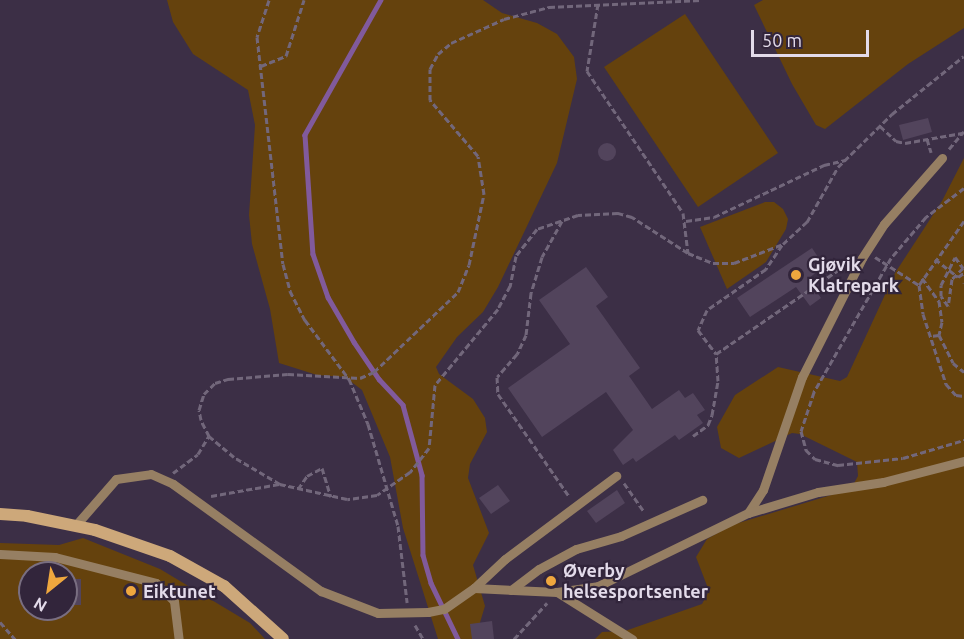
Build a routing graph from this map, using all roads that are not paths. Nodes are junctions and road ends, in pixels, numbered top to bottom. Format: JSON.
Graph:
{"nodes":[{"id":1,"x":942,"y":158,"type":"road end"},
{"id":2,"x":964,"y":461,"type":"edge"},
{"id":3,"x":616,"y":476,"type":"road end"},
{"id":4,"x":702,"y":500,"type":"dead end"},
{"id":5,"x":748,"y":513,"type":"junction"},
{"id":6,"x":0,"y":514,"type":"edge"},
{"id":7,"x":75,"y":526,"type":"junction"},
{"id":8,"x":0,"y":554,"type":"edge"},
{"id":9,"x":474,"y":588,"type":"junction"},
{"id":10,"x":511,"y":590,"type":"junction"},
{"id":11,"x":557,"y":592,"type":"junction"},
{"id":12,"x":179,"y":639,"type":"edge"},
{"id":13,"x":283,"y":639,"type":"edge"},
{"id":14,"x":632,"y":639,"type":"edge"}],
"edges":[{"from":1,"to":5,"type":"lane"},
{"from":2,"to":5,"type":"lane"},
{"from":3,"to":9,"type":"lane"},
{"from":4,"to":10,"type":"lane"},
{"from":5,"to":11,"type":"lane"},
{"from":6,"to":7,"type":"main road"},
{"from":7,"to":9,"type":"lane"},
{"from":7,"to":13,"type":"main road"},
{"from":8,"to":12,"type":"lane"},
{"from":9,"to":10,"type":"lane"},
{"from":10,"to":11,"type":"lane"},
{"from":11,"to":14,"type":"lane"}]}
